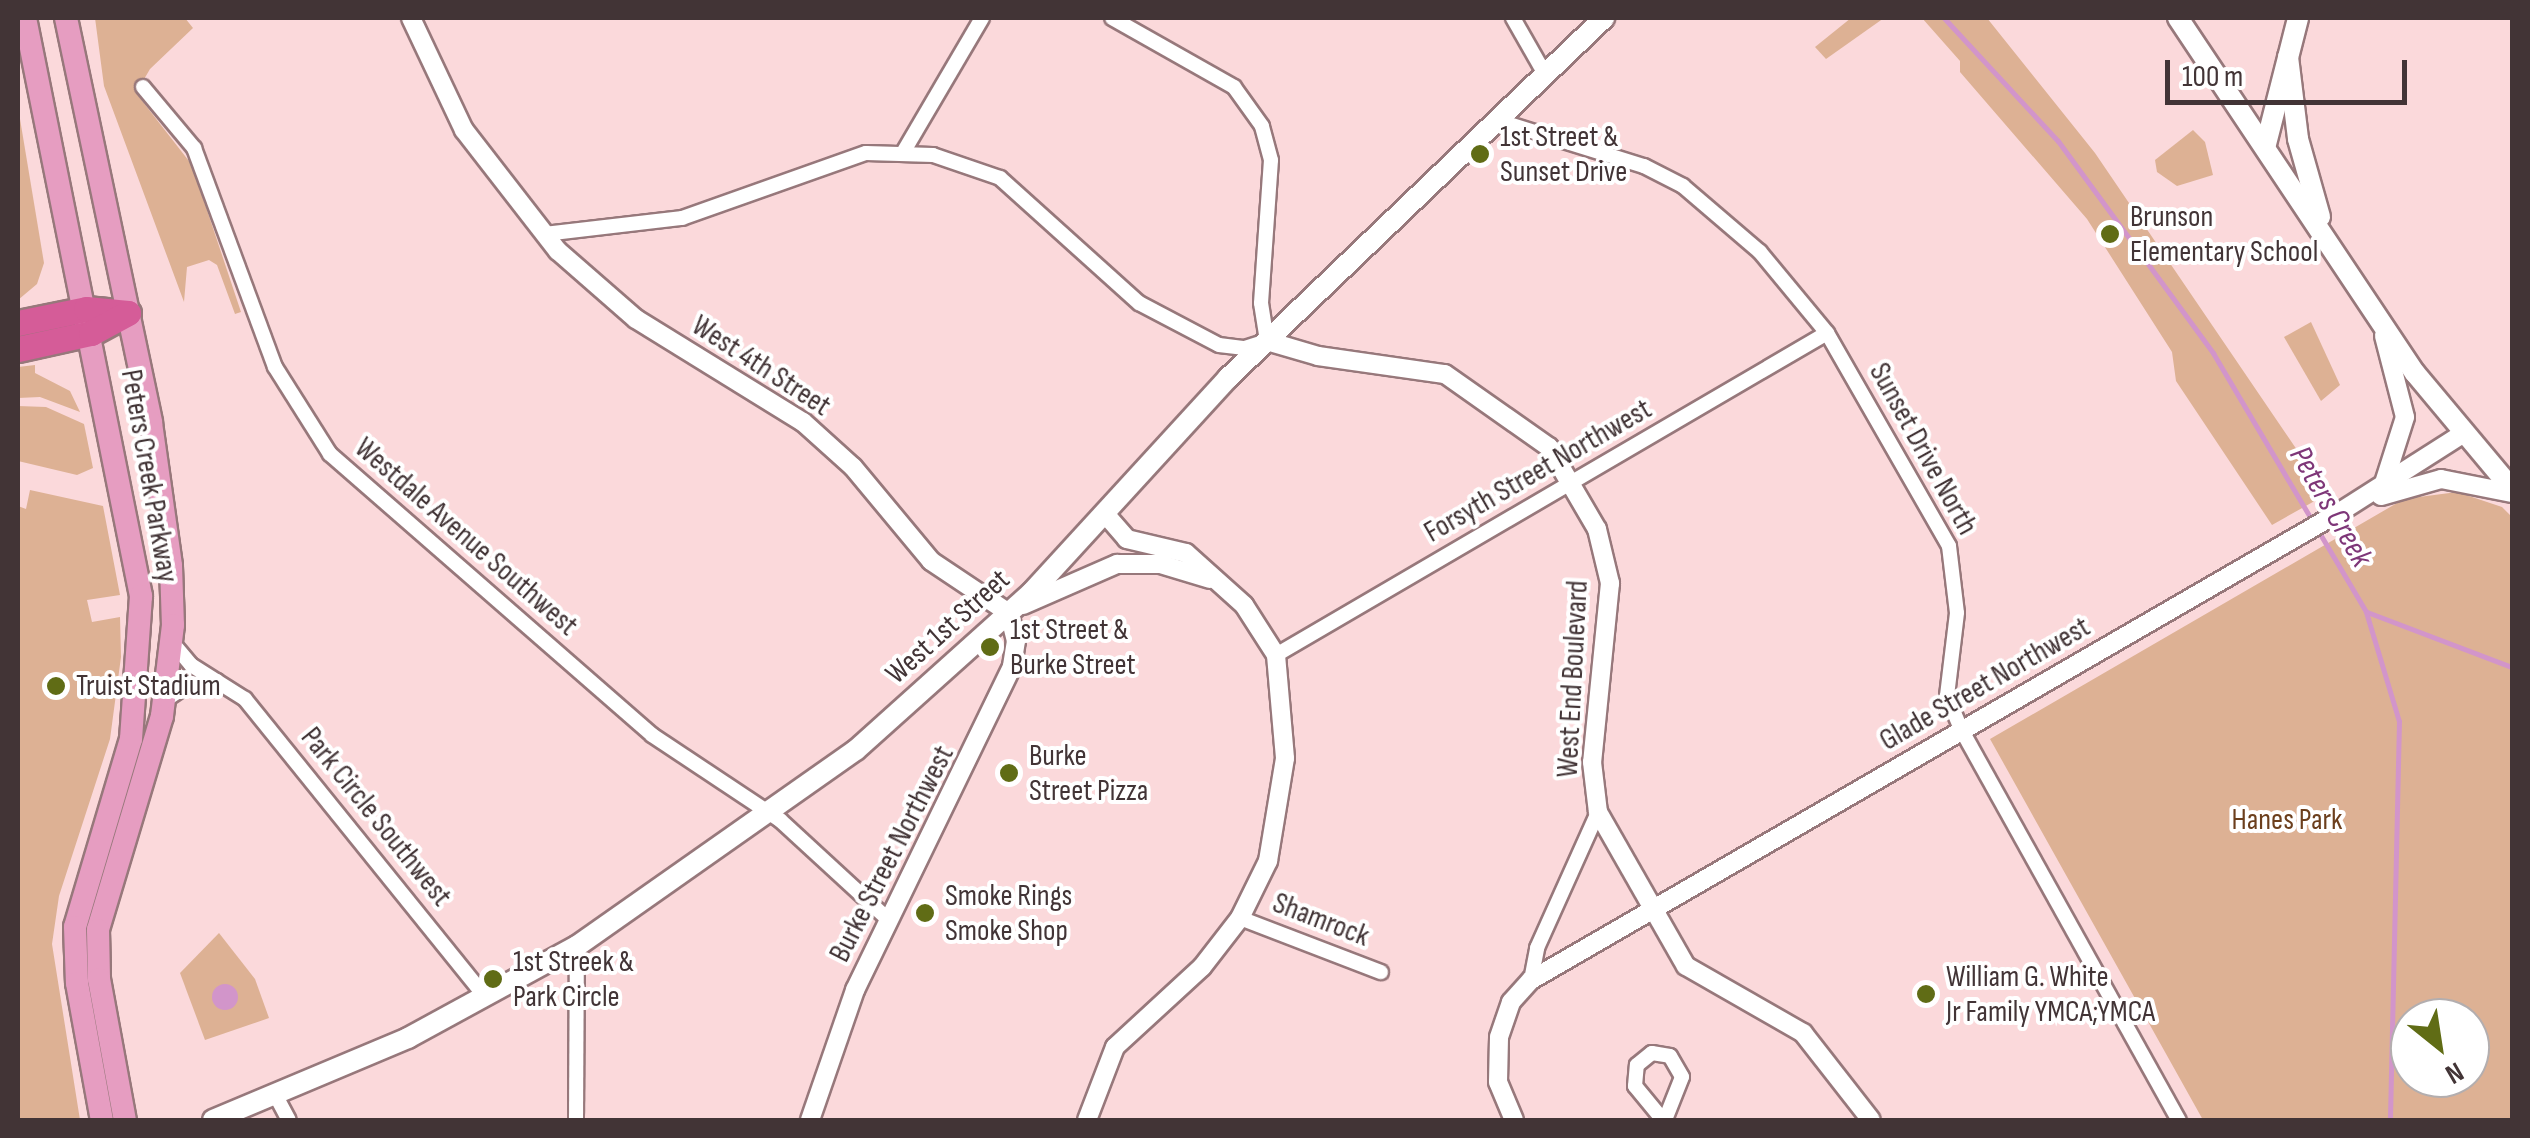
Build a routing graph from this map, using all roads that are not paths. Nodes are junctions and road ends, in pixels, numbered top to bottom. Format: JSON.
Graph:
{"nodes":[{"id":1,"x":25,"y":18,"type":"edge"},
{"id":2,"x":66,"y":18,"type":"edge"},
{"id":3,"x":411,"y":18,"type":"edge"},
{"id":4,"x":982,"y":18,"type":"edge"},
{"id":5,"x":1112,"y":18,"type":"edge"},
{"id":6,"x":1513,"y":18,"type":"edge"},
{"id":7,"x":1604,"y":18,"type":"edge"},
{"id":8,"x":2178,"y":18,"type":"edge"},
{"id":9,"x":2298,"y":18,"type":"edge"},
{"id":10,"x":2288,"y":57,"type":"junction"},
{"id":11,"x":1545,"y":74,"type":"junction"},
{"id":12,"x":142,"y":87,"type":"dead end"},
{"id":13,"x":1496,"y":120,"type":"junction"},
{"id":14,"x":2266,"y":144,"type":"junction"},
{"id":15,"x":904,"y":151,"type":"junction"},
{"id":16,"x":545,"y":234,"type":"junction"},
{"id":17,"x":2326,"y":238,"type":"junction"},
{"id":18,"x":128,"y":312,"type":"junction"},
{"id":19,"x":89,"y":321,"type":"junction"},
{"id":20,"x":2379,"y":322,"type":"junction"},
{"id":21,"x":18,"y":323,"type":"edge"},
{"id":22,"x":1827,"y":333,"type":"junction"},
{"id":23,"x":1267,"y":341,"type":"junction"},
{"id":24,"x":18,"y":349,"type":"edge"},
{"id":25,"x":2464,"y":433,"type":"junction"},
{"id":26,"x":1574,"y":482,"type":"junction"},
{"id":27,"x":2383,"y":485,"type":"junction"},
{"id":28,"x":2512,"y":491,"type":"edge"},
{"id":29,"x":2343,"y":510,"type":"junction"},
{"id":30,"x":1104,"y":513,"type":"junction"},
{"id":31,"x":1218,"y":582,"type":"junction"},
{"id":32,"x":1010,"y":612,"type":"junction"},
{"id":33,"x":172,"y":642,"type":"junction"},
{"id":34,"x":1276,"y":655,"type":"junction"},
{"id":35,"x":217,"y":681,"type":"junction"},
{"id":36,"x":164,"y":701,"type":"junction"},
{"id":37,"x":1961,"y":729,"type":"junction"},
{"id":38,"x":1598,"y":812,"type":"junction"},
{"id":39,"x":770,"y":813,"type":"junction"},
{"id":40,"x":1652,"y":908,"type":"junction"},
{"id":41,"x":1240,"y":918,"type":"junction"},
{"id":42,"x":890,"y":921,"type":"junction"},
{"id":43,"x":577,"y":946,"type":"junction"},
{"id":44,"x":1381,"y":972,"type":"dead end"},
{"id":45,"x":1532,"y":980,"type":"junction"},
{"id":46,"x":485,"y":996,"type":"junction"},
{"id":47,"x":276,"y":1096,"type":"junction"},
{"id":48,"x":102,"y":1120,"type":"edge"},
{"id":49,"x":125,"y":1120,"type":"edge"},
{"id":50,"x":214,"y":1120,"type":"edge"},
{"id":51,"x":289,"y":1120,"type":"edge"},
{"id":52,"x":576,"y":1120,"type":"edge"},
{"id":53,"x":810,"y":1120,"type":"edge"},
{"id":54,"x":1088,"y":1120,"type":"edge"},
{"id":55,"x":1514,"y":1120,"type":"edge"},
{"id":56,"x":1664,"y":1120,"type":"edge"},
{"id":57,"x":1871,"y":1120,"type":"edge"},
{"id":58,"x":2180,"y":1120,"type":"edge"}],
"edges":[{"from":1,"to":19,"type":"main road","name":"Peters Creek Parkway"},
{"from":2,"to":18,"type":"main road","name":"Peters Creek Parkway"},
{"from":3,"to":16,"type":"street","name":"West 4th Street"},
{"from":4,"to":15,"type":"street"},
{"from":5,"to":23,"type":"street"},
{"from":6,"to":11,"type":"street"},
{"from":7,"to":11,"type":"main road","name":"West 1st Street"},
{"from":8,"to":14,"type":"main road"},
{"from":9,"to":10,"type":"main road"},
{"from":10,"to":14,"type":"main road"},
{"from":10,"to":17,"type":"main road"},
{"from":11,"to":13,"type":"main road","name":"West 1st Street"},
{"from":12,"to":39,"type":"street","name":"Westdale Avenue Southwest"},
{"from":13,"to":22,"type":"street","name":"Sunset Drive North"},
{"from":13,"to":23,"type":"main road","name":"West 1st Street"},
{"from":14,"to":17,"type":"main road"},
{"from":15,"to":16,"type":"street"},
{"from":15,"to":23,"type":"street"},
{"from":16,"to":32,"type":"street","name":"West 4th Street"},
{"from":17,"to":20,"type":"main road"},
{"from":18,"to":19,"type":"highway"},
{"from":18,"to":33,"type":"main road","name":"Peters Creek Parkway"},
{"from":19,"to":21,"type":"highway"},
{"from":19,"to":24,"type":"highway"},
{"from":19,"to":48,"type":"main road","name":"Peters Creek Parkway"},
{"from":20,"to":25,"type":"main road"},
{"from":20,"to":27,"type":"street"},
{"from":22,"to":26,"type":"street","name":"Forsyth Street Northwest"},
{"from":22,"to":37,"type":"street","name":"Sunset Drive North"},
{"from":23,"to":26,"type":"street","name":"West End Boulevard"},
{"from":23,"to":30,"type":"main road","name":"West 1st Street"},
{"from":25,"to":27,"type":"street","name":"Glade Street Northwest"},
{"from":25,"to":28,"type":"main road"},
{"from":26,"to":34,"type":"street","name":"Forsyth Street Northwest"},
{"from":26,"to":38,"type":"street","name":"West End Boulevard"},
{"from":27,"to":29,"type":"street","name":"Glade Street Northwest"},
{"from":28,"to":29,"type":"street"},
{"from":29,"to":37,"type":"street","name":"Glade Street Northwest"},
{"from":30,"to":31,"type":"street"},
{"from":30,"to":32,"type":"main road","name":"West 1st Street"},
{"from":31,"to":32,"type":"street"},
{"from":31,"to":34,"type":"street"},
{"from":32,"to":39,"type":"main road","name":"West 1st Street"},
{"from":32,"to":42,"type":"street","name":"Burke Street Northwest"},
{"from":33,"to":35,"type":"street","name":"Park Circle Southwest"},
{"from":33,"to":36,"type":"main road","name":"Peters Creek Parkway"},
{"from":34,"to":41,"type":"street"},
{"from":35,"to":36,"type":"street"},
{"from":35,"to":46,"type":"street","name":"Park Circle Southwest"},
{"from":36,"to":49,"type":"main road","name":"Peters Creek Parkway"},
{"from":37,"to":40,"type":"street","name":"Glade Street Northwest"},
{"from":37,"to":58,"type":"street","name":"Sunset Drive North"},
{"from":38,"to":40,"type":"street","name":"West End Boulevard"},
{"from":38,"to":45,"type":"street","name":"Glade Street Northwest"},
{"from":39,"to":42,"type":"street","name":"Westdale Avenue Southwest"},
{"from":39,"to":43,"type":"main road","name":"West 1st Street"},
{"from":40,"to":45,"type":"street","name":"Glade Street Northwest"},
{"from":40,"to":57,"type":"street","name":"West End Boulevard"},
{"from":41,"to":44,"type":"street","name":"Shamrock"},
{"from":41,"to":54,"type":"street"},
{"from":42,"to":53,"type":"street","name":"Burke Street Northwest"},
{"from":43,"to":46,"type":"main road","name":"West 1st Street"},
{"from":43,"to":52,"type":"street"},
{"from":45,"to":55,"type":"street","name":"Glade Street Northwest"},
{"from":46,"to":47,"type":"main road","name":"West 1st Street"},
{"from":47,"to":50,"type":"main road","name":"West 1st Street"},
{"from":47,"to":51,"type":"street"},
{"from":56,"to":56,"type":"street"}]}
